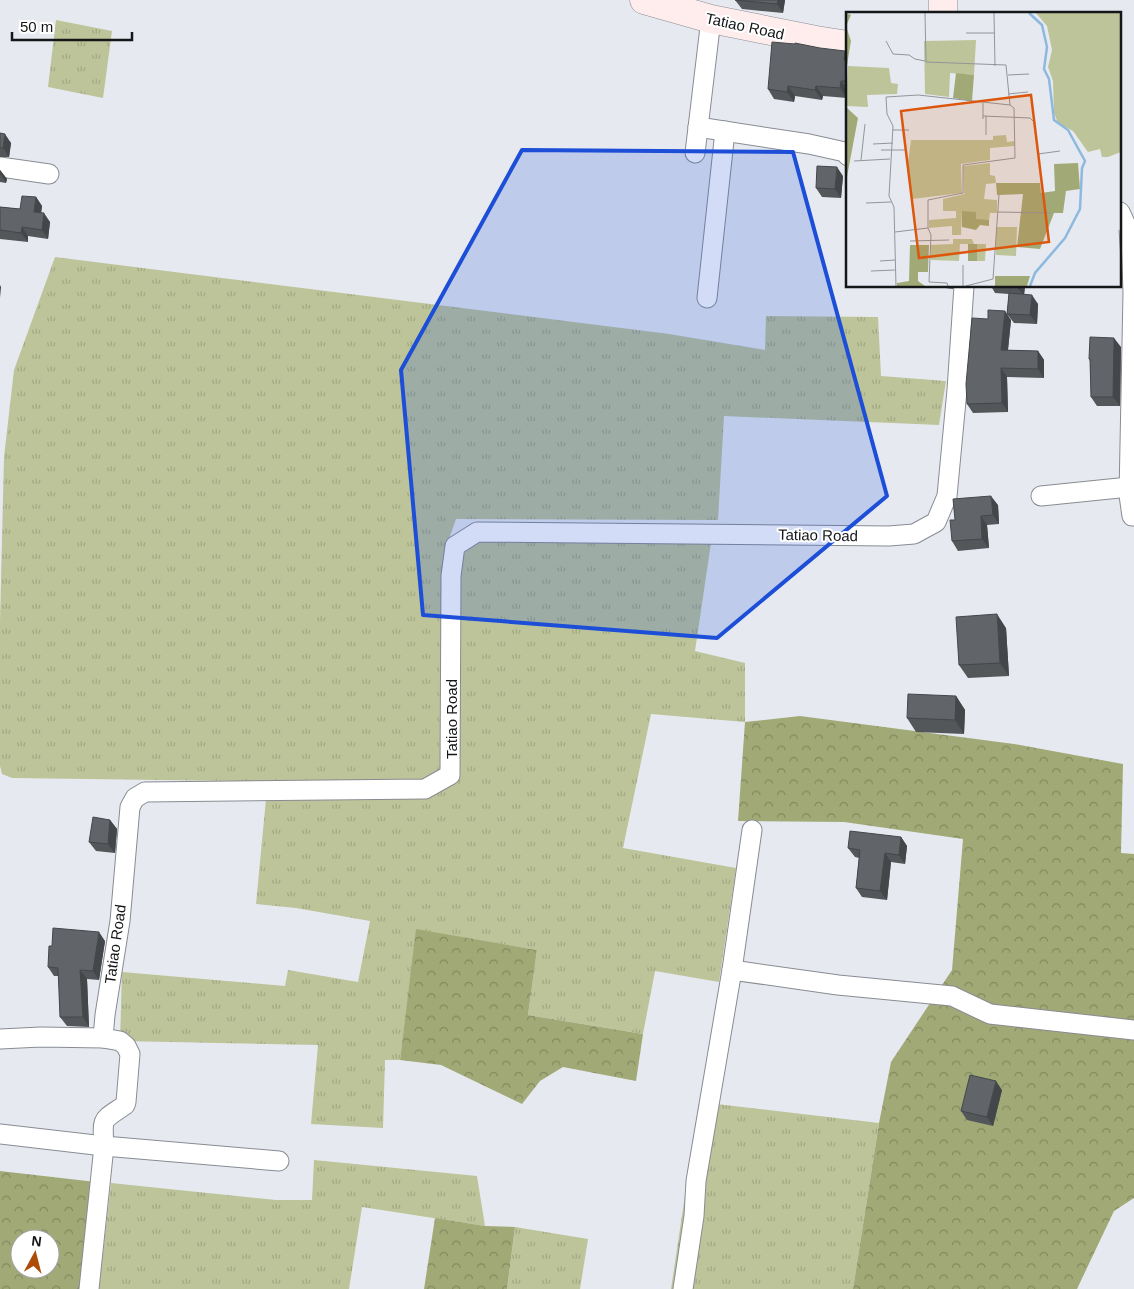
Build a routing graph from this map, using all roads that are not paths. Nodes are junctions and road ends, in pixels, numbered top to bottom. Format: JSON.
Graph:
{"nodes":[{"id":1,"x":644,"y":0,"type":"edge"},
{"id":2,"x":711,"y":19,"type":"junction"},
{"id":3,"x":846,"y":45,"type":"edge"},
{"id":4,"x":698,"y":127,"type":"junction"},
{"id":5,"x":725,"y":131,"type":"junction"},
{"id":6,"x":695,"y":153,"type":"dead end"},
{"id":7,"x":846,"y":153,"type":"edge"},
{"id":8,"x":0,"y":168,"type":"edge"},
{"id":9,"x":49,"y":174,"type":"dead end"},
{"id":10,"x":1122,"y":216,"type":"edge"},
{"id":11,"x":964,"y":288,"type":"edge"},
{"id":12,"x":707,"y":298,"type":"dead end"},
{"id":13,"x":1129,"y":487,"type":"junction"},
{"id":14,"x":1041,"y":496,"type":"dead end"},
{"id":15,"x":1134,"y":516,"type":"edge"},
{"id":16,"x":752,"y":830,"type":"dead end"},
{"id":17,"x":732,"y":970,"type":"junction"},
{"id":18,"x":1134,"y":1030,"type":"edge"},
{"id":19,"x":103,"y":1038,"type":"junction"},
{"id":20,"x":0,"y":1039,"type":"edge"},
{"id":21,"x":0,"y":1134,"type":"edge"},
{"id":22,"x":104,"y":1146,"type":"junction"},
{"id":23,"x":279,"y":1161,"type":"dead end"},
{"id":24,"x":89,"y":1289,"type":"edge"},
{"id":25,"x":683,"y":1289,"type":"edge"}],
"edges":[{"from":1,"to":2,"type":"street","name":"Tatiao Road"},
{"from":2,"to":3,"type":"street","name":"Tatiao Road"},
{"from":2,"to":4,"type":"street"},
{"from":4,"to":5,"type":"street"},
{"from":4,"to":6,"type":"street"},
{"from":5,"to":7,"type":"street"},
{"from":5,"to":12,"type":"street"},
{"from":8,"to":9,"type":"street"},
{"from":10,"to":13,"type":"street"},
{"from":11,"to":19,"type":"street","name":"Tatiao Road"},
{"from":13,"to":14,"type":"street"},
{"from":13,"to":15,"type":"street"},
{"from":16,"to":17,"type":"street"},
{"from":17,"to":18,"type":"street"},
{"from":17,"to":25,"type":"street"},
{"from":19,"to":20,"type":"street"},
{"from":19,"to":22,"type":"street"},
{"from":21,"to":22,"type":"street"},
{"from":22,"to":23,"type":"street"},
{"from":22,"to":24,"type":"street"}]}
